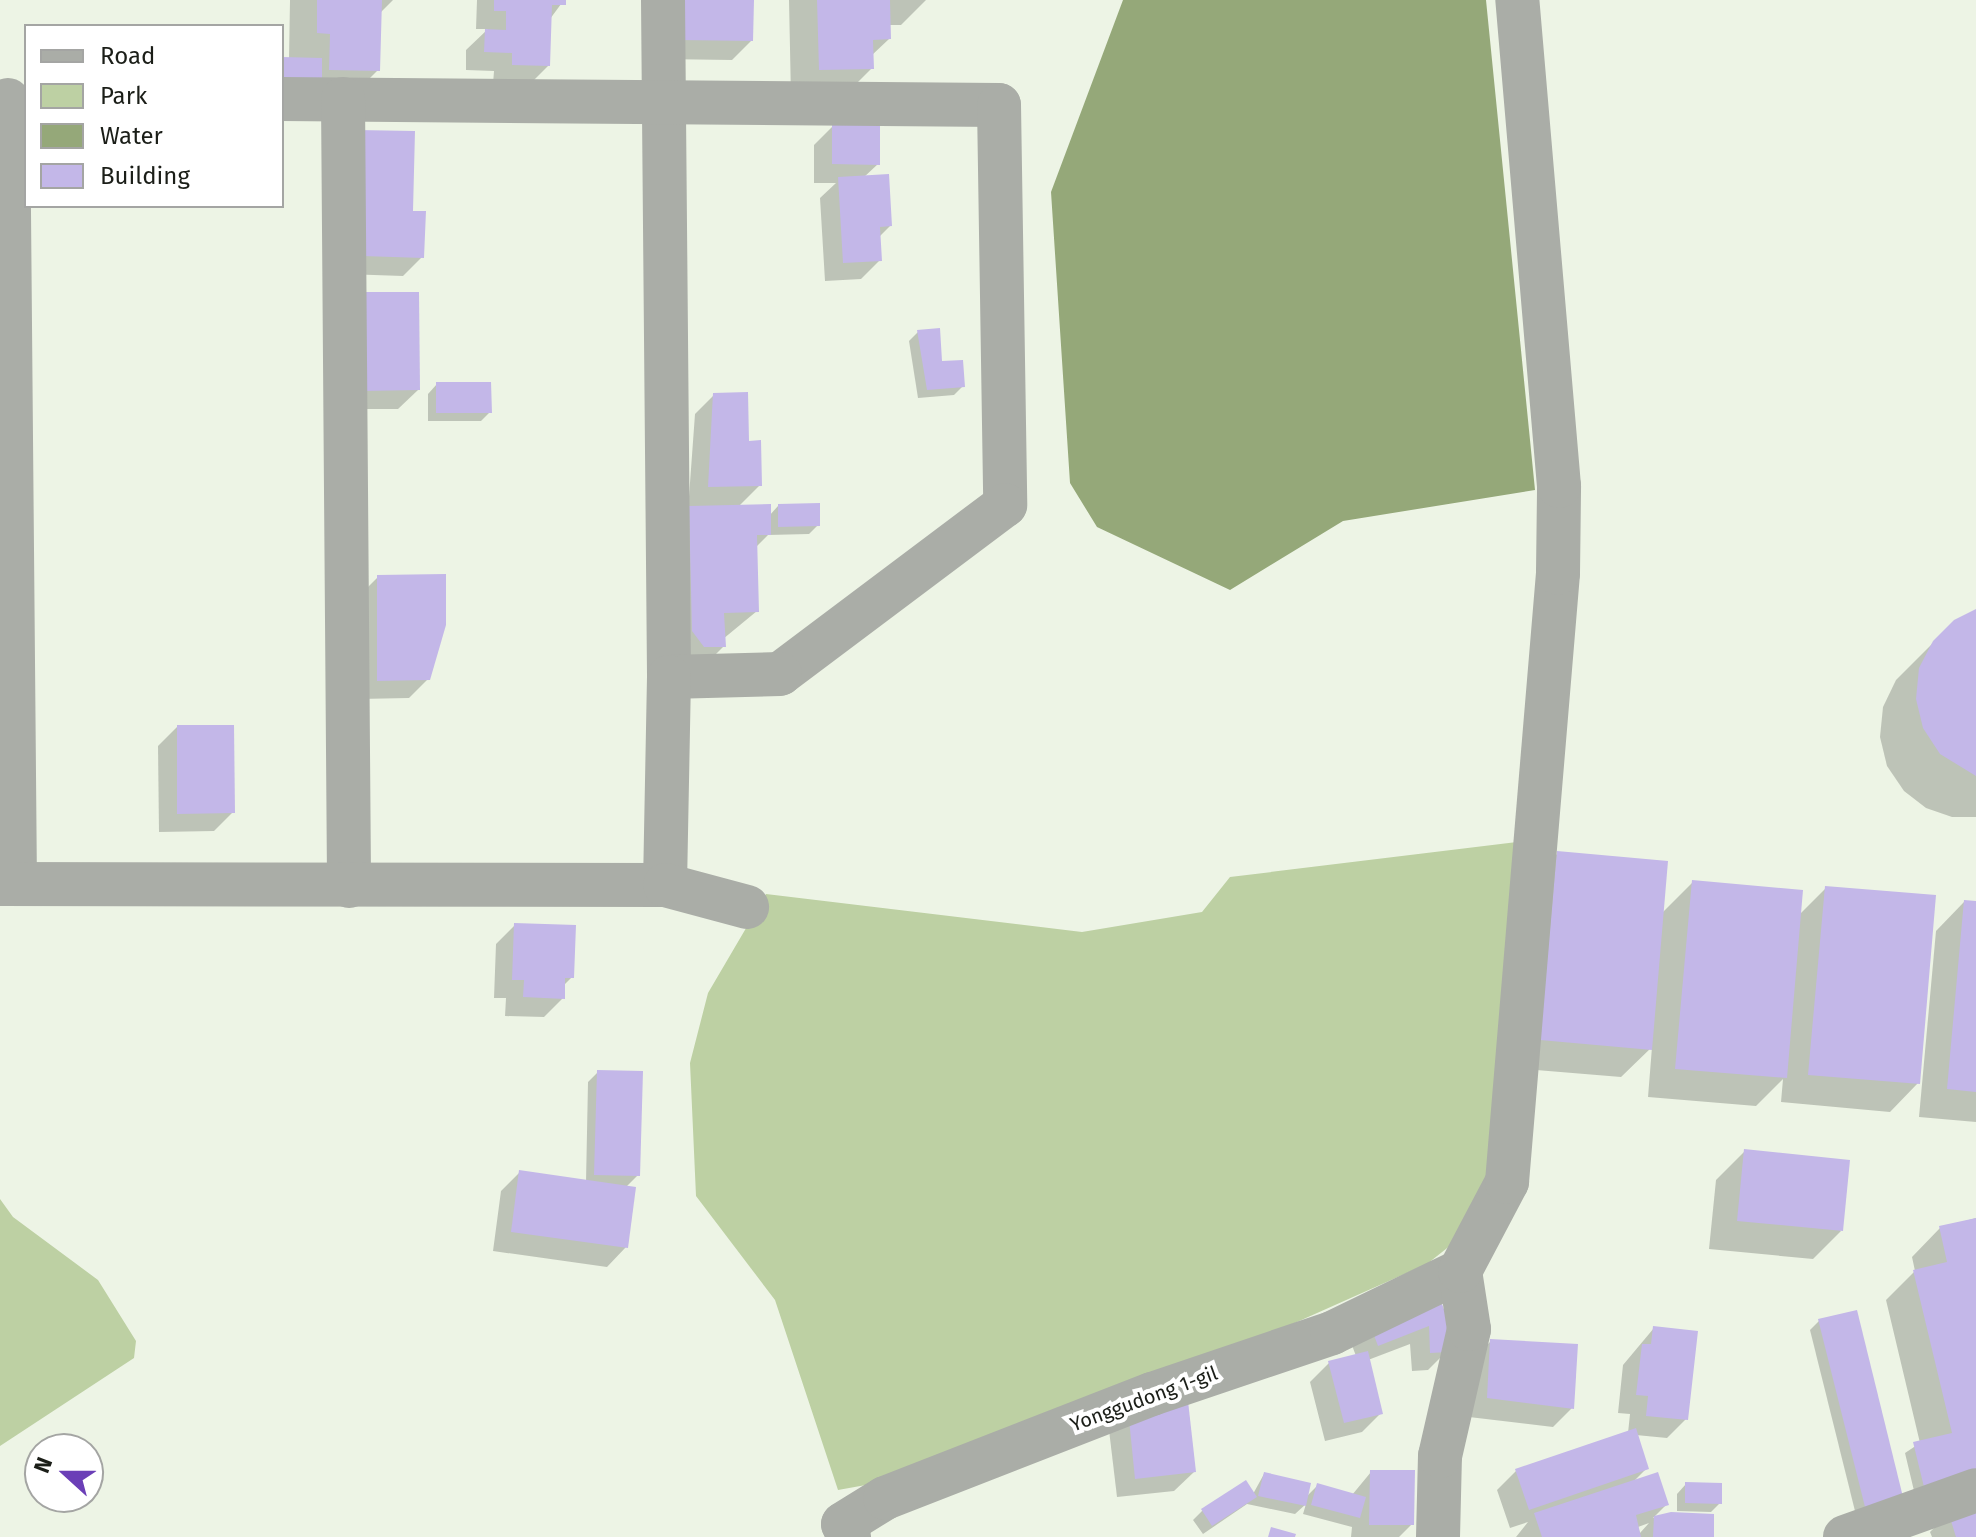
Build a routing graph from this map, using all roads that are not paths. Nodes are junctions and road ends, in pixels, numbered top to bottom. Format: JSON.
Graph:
{"nodes":[{"id":1,"x":663,"y":0,"type":"edge"},
{"id":2,"x":1517,"y":0,"type":"edge"},
{"id":3,"x":284,"y":99,"type":"edge"},
{"id":4,"x":343,"y":99,"type":"junction"},
{"id":5,"x":11,"y":100,"type":"edge"},
{"id":6,"x":661,"y":100,"type":"junction"},
{"id":7,"x":669,"y":677,"type":"junction"},
{"id":8,"x":8,"y":884,"type":"edge"},
{"id":9,"x":665,"y":885,"type":"junction"},
{"id":10,"x":349,"y":886,"type":"junction"},
{"id":11,"x":747,"y":907,"type":"dead end"},
{"id":12,"x":1460,"y":1271,"type":"junction"},
{"id":13,"x":1976,"y":1490,"type":"edge"},
{"id":14,"x":1441,"y":1535,"type":"edge"},
{"id":15,"x":849,"y":1537,"type":"edge"},
{"id":16,"x":1845,"y":1537,"type":"edge"}],
"edges":[{"from":1,"to":6,"type":"street"},
{"from":2,"to":12,"type":"street"},
{"from":3,"to":4,"type":"street"},
{"from":4,"to":6,"type":"street"},
{"from":4,"to":10,"type":"street"},
{"from":5,"to":8,"type":"street"},
{"from":6,"to":7,"type":"street"},
{"from":6,"to":7,"type":"street"},
{"from":7,"to":9,"type":"street"},
{"from":8,"to":10,"type":"street"},
{"from":9,"to":10,"type":"street"},
{"from":9,"to":11,"type":"street"},
{"from":12,"to":14,"type":"street"},
{"from":12,"to":15,"type":"street","name":"Yonggudong 1-gil"},
{"from":13,"to":16,"type":"street"}]}
